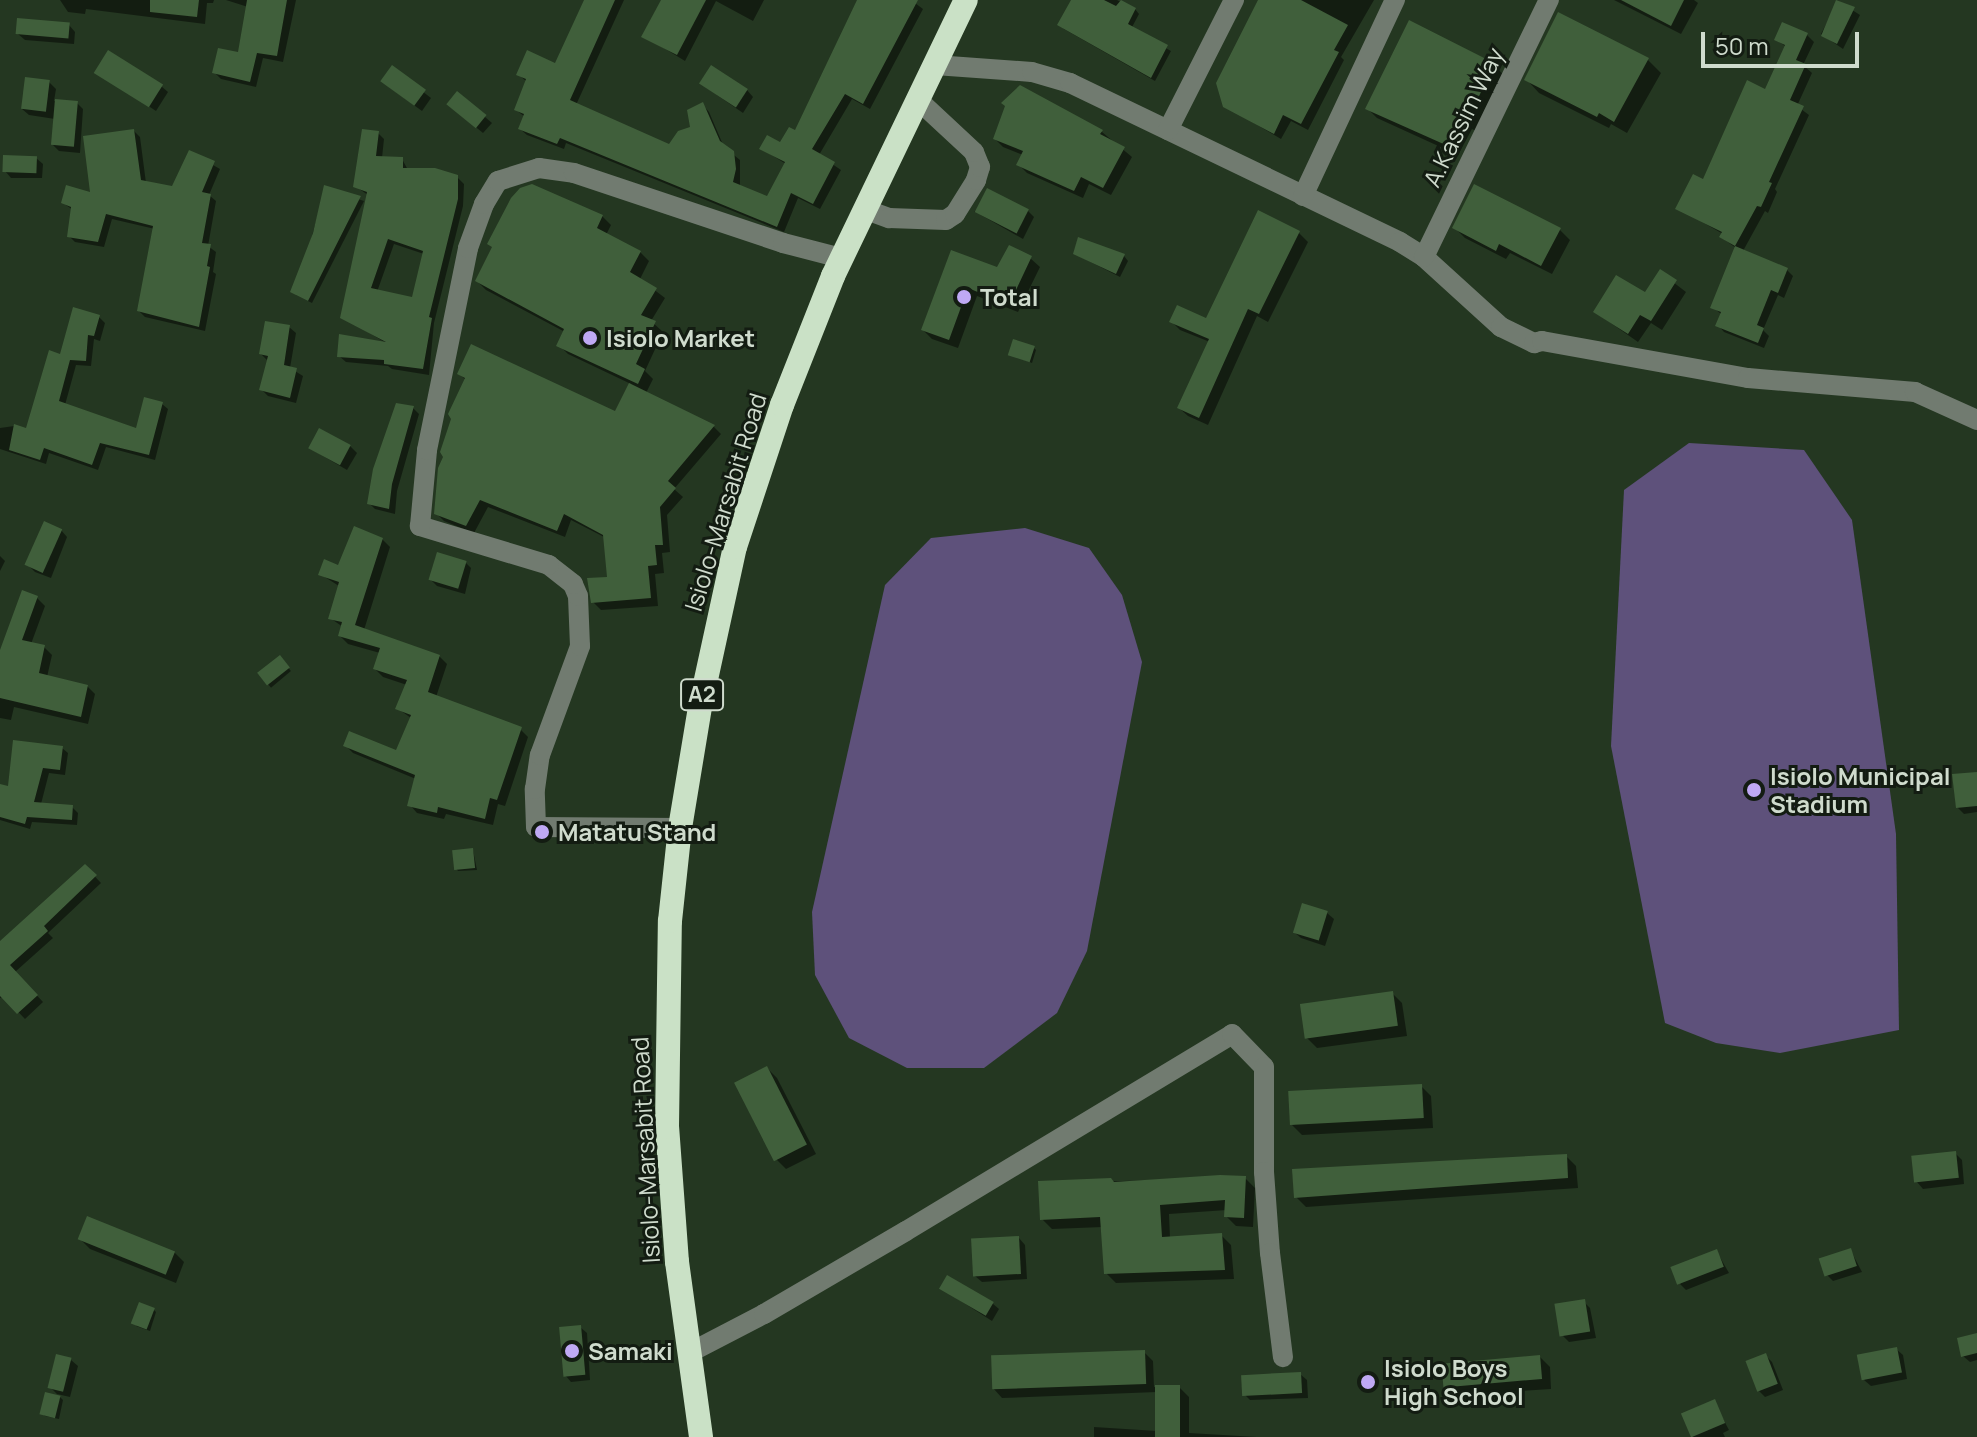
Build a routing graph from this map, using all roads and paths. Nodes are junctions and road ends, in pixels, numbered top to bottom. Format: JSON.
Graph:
{"nodes":[{"id":1,"x":966,"y":0,"type":"edge"},
{"id":2,"x":1234,"y":0,"type":"edge"},
{"id":3,"x":1395,"y":0,"type":"edge"},
{"id":4,"x":1549,"y":0,"type":"edge"},
{"id":5,"x":935,"y":65,"type":"junction"},
{"id":6,"x":917,"y":99,"type":"junction"},
{"id":7,"x":1168,"y":130,"type":"junction"},
{"id":8,"x":1303,"y":196,"type":"junction"},
{"id":9,"x":864,"y":209,"type":"junction"},
{"id":10,"x":1424,"y":257,"type":"junction"},
{"id":11,"x":841,"y":258,"type":"junction"},
{"id":12,"x":1977,"y":420,"type":"edge"},
{"id":13,"x":680,"y":828,"type":"junction"},
{"id":14,"x":689,"y":1353,"type":"junction"},
{"id":15,"x":1283,"y":1357,"type":"dead end"},
{"id":16,"x":701,"y":1437,"type":"edge"}],
"edges":[{"from":1,"to":5,"type":"highway","name":"Isiolo-Marsabit Road","number":"A2"},
{"from":2,"to":7,"type":"street"},
{"from":3,"to":8,"type":"street"},
{"from":4,"to":10,"type":"street","name":"A.Kassim Way"},
{"from":5,"to":6,"type":"highway","name":"Isiolo-Marsabit Road","number":"A2"},
{"from":5,"to":7,"type":"street"},
{"from":6,"to":9,"type":"highway","name":"Isiolo-Marsabit Road","number":"A2"},
{"from":6,"to":9,"type":"street"},
{"from":7,"to":8,"type":"street"},
{"from":8,"to":10,"type":"street"},
{"from":9,"to":11,"type":"highway","name":"Isiolo-Marsabit Road","number":"A2"},
{"from":10,"to":12,"type":"street"},
{"from":11,"to":13,"type":"highway","name":"Isiolo-Marsabit Road","number":"A2"},
{"from":11,"to":13,"type":"street"},
{"from":13,"to":14,"type":"highway","name":"Isiolo-Marsabit Road","number":"A2"},
{"from":14,"to":15,"type":"street"},
{"from":14,"to":16,"type":"highway","name":"Isiolo-Marsabit Road","number":"A2"}]}
